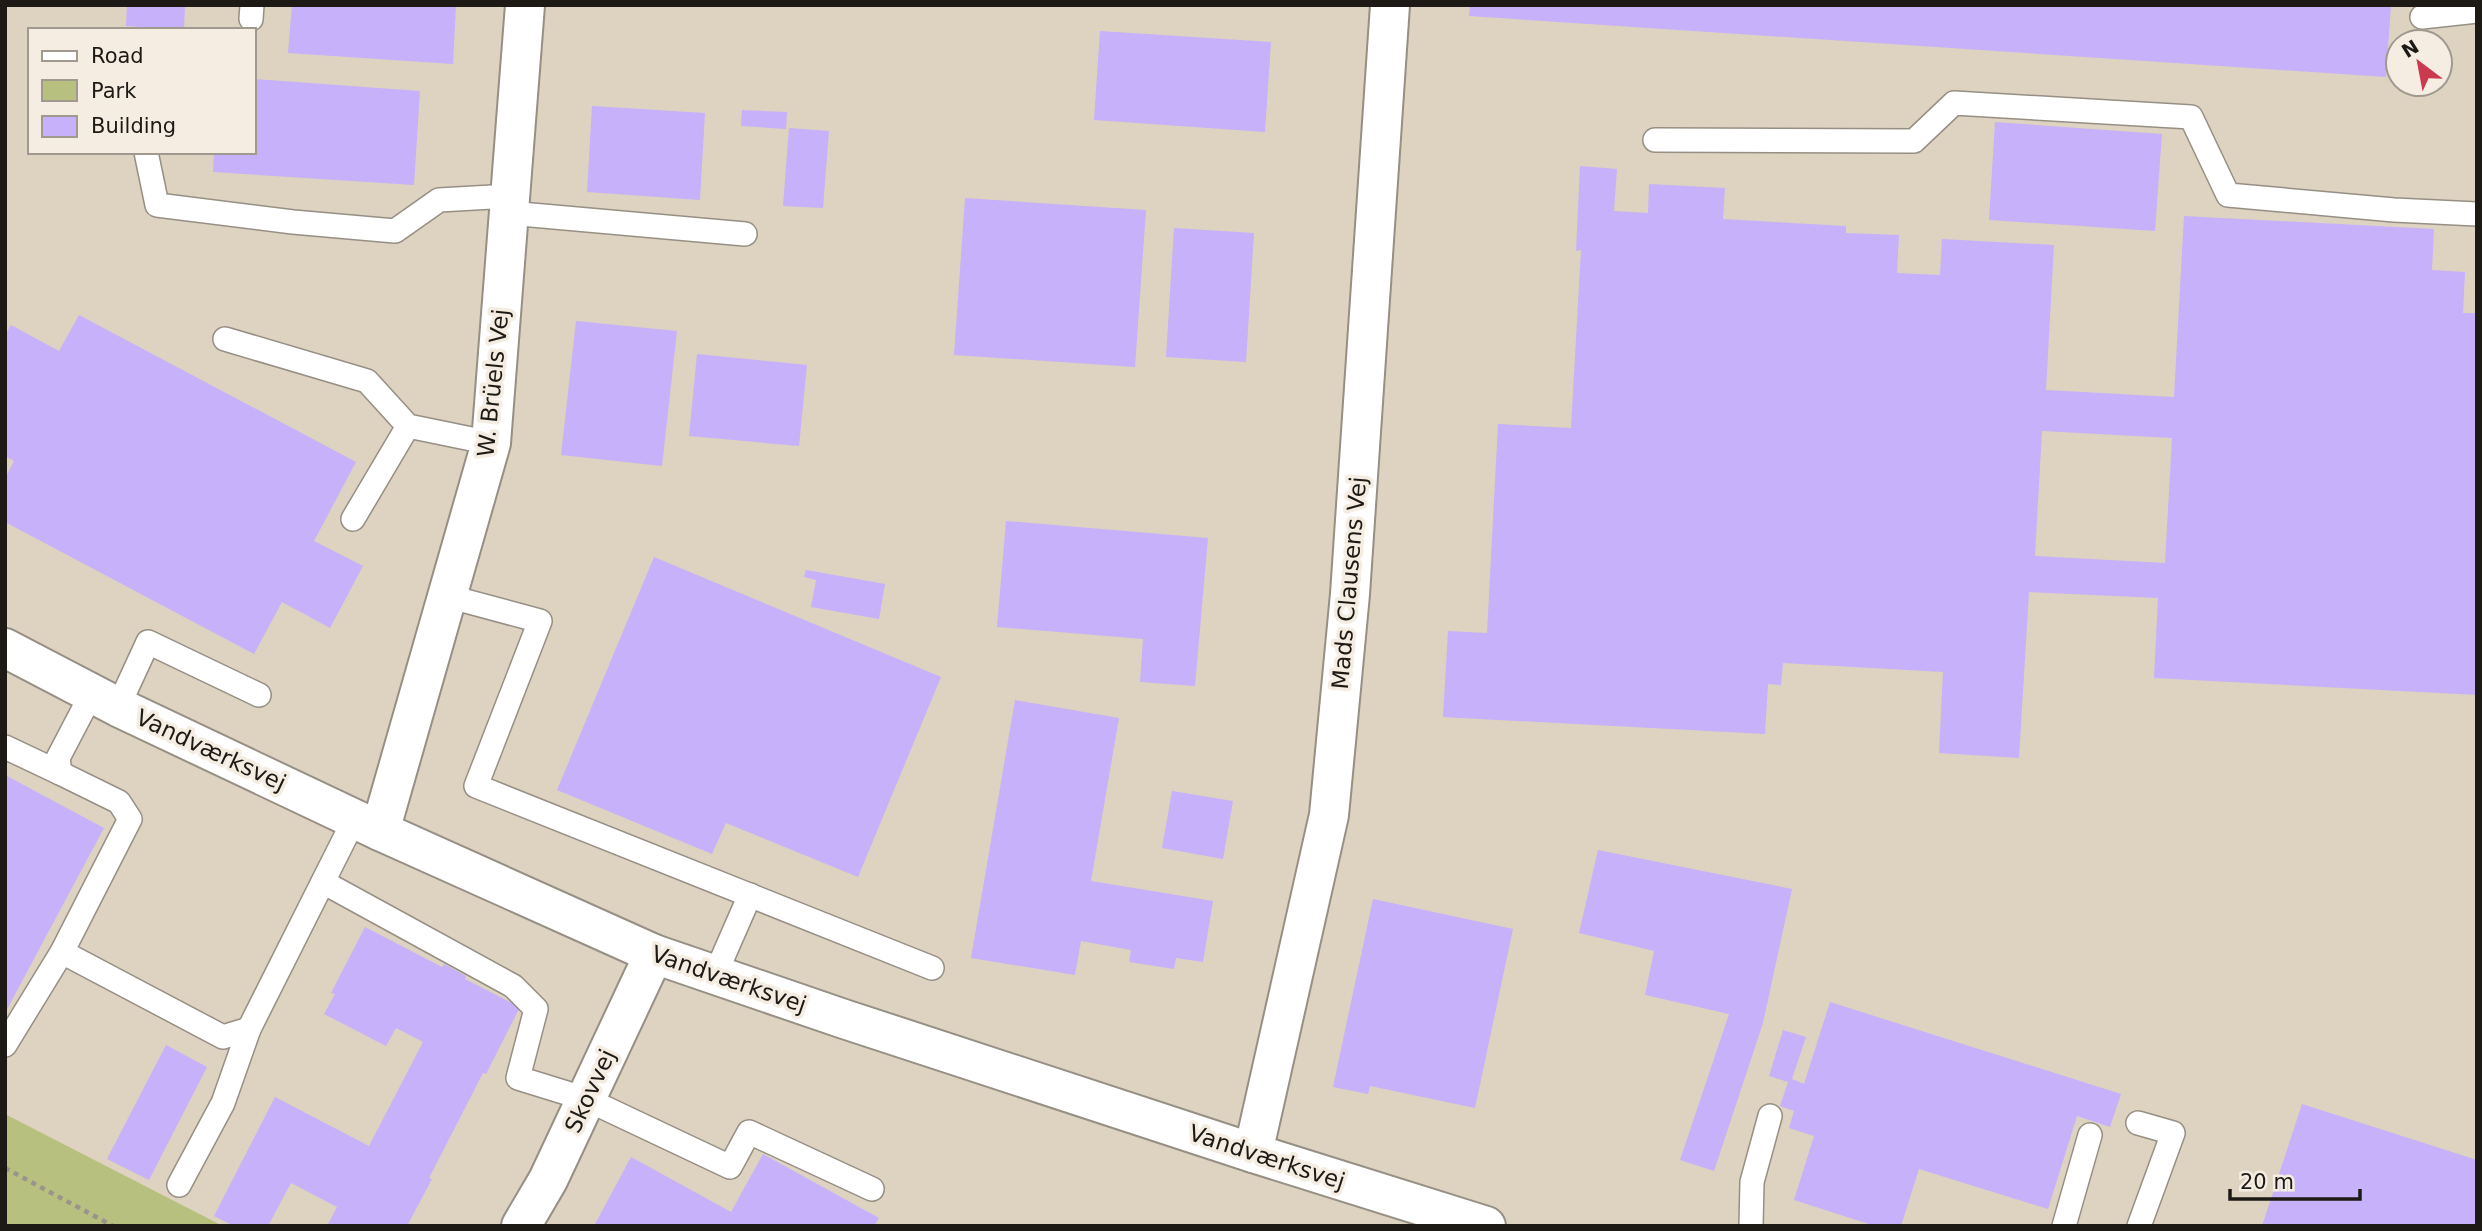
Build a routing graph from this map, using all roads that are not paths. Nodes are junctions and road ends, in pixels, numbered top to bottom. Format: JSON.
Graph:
{"nodes":[{"id":1,"x":525,"y":5,"type":"edge"},
{"id":2,"x":1390,"y":5,"type":"edge"},
{"id":3,"x":2477,"y":11,"type":"edge"},
{"id":4,"x":2422,"y":17,"type":"dead end"},
{"id":5,"x":1655,"y":140,"type":"dead end"},
{"id":6,"x":146,"y":154,"type":"edge"},
{"id":7,"x":510,"y":205,"type":"junction"},
{"id":8,"x":2477,"y":214,"type":"edge"},
{"id":9,"x":745,"y":234,"type":"dead end"},
{"id":10,"x":225,"y":339,"type":"dead end"},
{"id":11,"x":408,"y":426,"type":"junction"},
{"id":12,"x":491,"y":443,"type":"junction"},
{"id":13,"x":353,"y":519,"type":"dead end"},
{"id":14,"x":447,"y":596,"type":"junction"},
{"id":15,"x":5,"y":648,"type":"edge"},
{"id":16,"x":260,"y":695,"type":"dead end"},
{"id":17,"x":105,"y":700,"type":"junction"},
{"id":18,"x":5,"y":747,"type":"edge"},
{"id":19,"x":60,"y":773,"type":"junction"},
{"id":20,"x":368,"y":824,"type":"junction"},
{"id":21,"x":323,"y":882,"type":"junction"},
{"id":22,"x":750,"y":895,"type":"junction"},
{"id":23,"x":62,"y":952,"type":"junction"},
{"id":24,"x":654,"y":954,"type":"junction"},
{"id":25,"x":932,"y":968,"type":"dead end"},
{"id":26,"x":715,"y":975,"type":"junction"},
{"id":27,"x":249,"y":1029,"type":"junction"},
{"id":28,"x":5,"y":1045,"type":"edge"},
{"id":29,"x":586,"y":1099,"type":"junction"},
{"id":30,"x":1770,"y":1116,"type":"dead end"},
{"id":31,"x":2138,"y":1123,"type":"dead end"},
{"id":32,"x":2090,"y":1135,"type":"dead end"},
{"id":33,"x":1253,"y":1153,"type":"junction"},
{"id":34,"x":179,"y":1185,"type":"dead end"},
{"id":35,"x":872,"y":1189,"type":"dead end"},
{"id":36,"x":520,"y":1226,"type":"edge"},
{"id":37,"x":1486,"y":1226,"type":"edge"},
{"id":38,"x":1751,"y":1226,"type":"edge"},
{"id":39,"x":2064,"y":1226,"type":"edge"},
{"id":40,"x":2138,"y":1226,"type":"edge"}],
"edges":[{"from":1,"to":7,"type":"street","name":"W. Brüels Vej"},
{"from":2,"to":33,"type":"street","name":"Mads Clausens Vej"},
{"from":3,"to":4,"type":"lane"},
{"from":5,"to":8,"type":"lane"},
{"from":6,"to":7,"type":"lane"},
{"from":7,"to":9,"type":"lane"},
{"from":7,"to":12,"type":"street","name":"W. Brüels Vej"},
{"from":10,"to":11,"type":"lane"},
{"from":11,"to":12,"type":"lane"},
{"from":11,"to":13,"type":"lane"},
{"from":12,"to":14,"type":"street","name":"W. Brüels Vej"},
{"from":14,"to":20,"type":"street","name":"W. Brüels Vej"},
{"from":14,"to":22,"type":"lane"},
{"from":15,"to":17,"type":"street","name":"Vandværksvej"},
{"from":16,"to":17,"type":"lane"},
{"from":17,"to":19,"type":"lane"},
{"from":17,"to":20,"type":"street","name":"Vandværksvej"},
{"from":18,"to":19,"type":"lane"},
{"from":19,"to":23,"type":"lane"},
{"from":20,"to":21,"type":"lane"},
{"from":20,"to":24,"type":"street","name":"Vandværksvej"},
{"from":21,"to":27,"type":"lane"},
{"from":21,"to":29,"type":"lane"},
{"from":22,"to":25,"type":"lane"},
{"from":22,"to":26,"type":"lane"},
{"from":23,"to":27,"type":"lane"},
{"from":23,"to":28,"type":"lane"},
{"from":24,"to":26,"type":"street","name":"Vandværksvej"},
{"from":24,"to":29,"type":"street","name":"Skovvej"},
{"from":26,"to":33,"type":"street","name":"Vandværksvej"},
{"from":27,"to":34,"type":"lane"},
{"from":29,"to":35,"type":"lane"},
{"from":29,"to":36,"type":"street","name":"Skovvej"},
{"from":30,"to":38,"type":"lane"},
{"from":31,"to":40,"type":"lane"},
{"from":32,"to":39,"type":"lane"},
{"from":33,"to":37,"type":"street","name":"Vandværksvej"}]}
